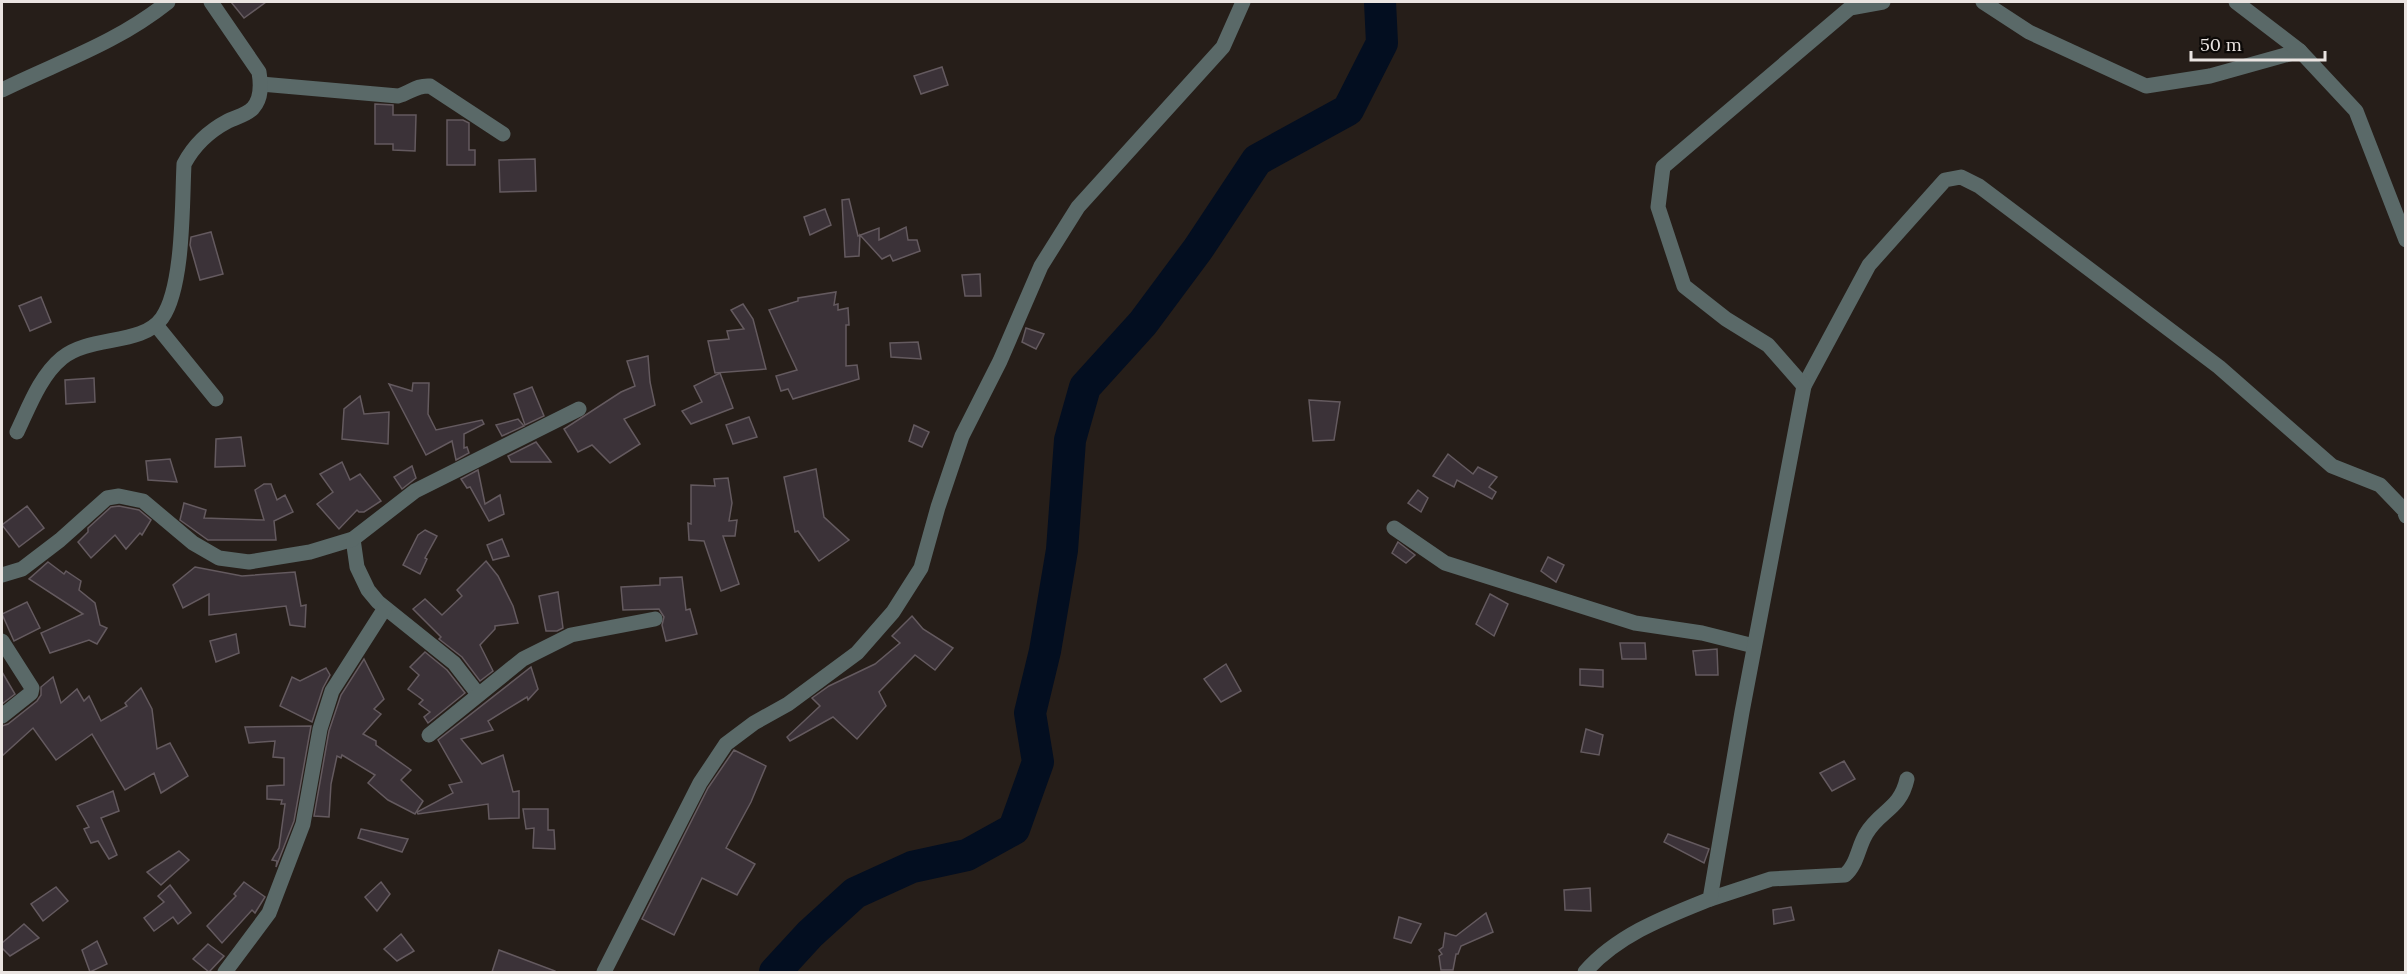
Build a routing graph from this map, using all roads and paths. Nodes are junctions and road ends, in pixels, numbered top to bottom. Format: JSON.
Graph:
{"nodes":[{"id":1,"x":168,"y":2,"type":"edge"},
{"id":2,"x":211,"y":2,"type":"edge"},
{"id":3,"x":1243,"y":2,"type":"edge"},
{"id":4,"x":1883,"y":2,"type":"edge"},
{"id":5,"x":1983,"y":2,"type":"edge"},
{"id":6,"x":2236,"y":2,"type":"edge"},
{"id":7,"x":1843,"y":7,"type":"edge"},
{"id":8,"x":2300,"y":51,"type":"junction"},
{"id":9,"x":261,"y":84,"type":"junction"},
{"id":10,"x":2,"y":90,"type":"edge"},
{"id":11,"x":503,"y":134,"type":"dead end"},
{"id":12,"x":2406,"y":240,"type":"edge"},
{"id":13,"x":156,"y":325,"type":"junction"},
{"id":14,"x":1804,"y":386,"type":"junction"},
{"id":15,"x":216,"y":399,"type":"dead end"},
{"id":16,"x":579,"y":409,"type":"dead end"},
{"id":17,"x":17,"y":432,"type":"dead end"},
{"id":18,"x":2406,"y":516,"type":"edge"},
{"id":19,"x":1394,"y":528,"type":"dead end"},
{"id":20,"x":353,"y":539,"type":"junction"},
{"id":21,"x":2,"y":575,"type":"edge"},
{"id":22,"x":385,"y":608,"type":"junction"},
{"id":23,"x":655,"y":620,"type":"dead end"},
{"id":24,"x":2,"y":641,"type":"edge"},
{"id":25,"x":1754,"y":646,"type":"junction"},
{"id":26,"x":478,"y":694,"type":"junction"},
{"id":27,"x":2,"y":716,"type":"edge"},
{"id":28,"x":429,"y":735,"type":"dead end"},
{"id":29,"x":1907,"y":779,"type":"dead end"},
{"id":30,"x":1710,"y":899,"type":"junction"},
{"id":31,"x":225,"y":972,"type":"edge"},
{"id":32,"x":604,"y":972,"type":"edge"},
{"id":33,"x":1585,"y":972,"type":"edge"}],
"edges":[{"from":1,"to":10,"type":"street"},
{"from":2,"to":9,"type":"street"},
{"from":3,"to":32,"type":"street"},
{"from":4,"to":7,"type":"street"},
{"from":5,"to":8,"type":"street"},
{"from":6,"to":8,"type":"street"},
{"from":7,"to":14,"type":"street"},
{"from":8,"to":12,"type":"street"},
{"from":9,"to":11,"type":"street"},
{"from":9,"to":13,"type":"street"},
{"from":13,"to":15,"type":"street"},
{"from":13,"to":17,"type":"street"},
{"from":14,"to":18,"type":"street"},
{"from":14,"to":25,"type":"street"},
{"from":16,"to":20,"type":"street"},
{"from":19,"to":25,"type":"street"},
{"from":20,"to":21,"type":"street"},
{"from":20,"to":22,"type":"street"},
{"from":22,"to":26,"type":"street"},
{"from":22,"to":31,"type":"street"},
{"from":23,"to":26,"type":"street"},
{"from":24,"to":27,"type":"street"},
{"from":25,"to":30,"type":"street"},
{"from":26,"to":28,"type":"street"},
{"from":29,"to":30,"type":"street"},
{"from":30,"to":33,"type":"street"}]}
